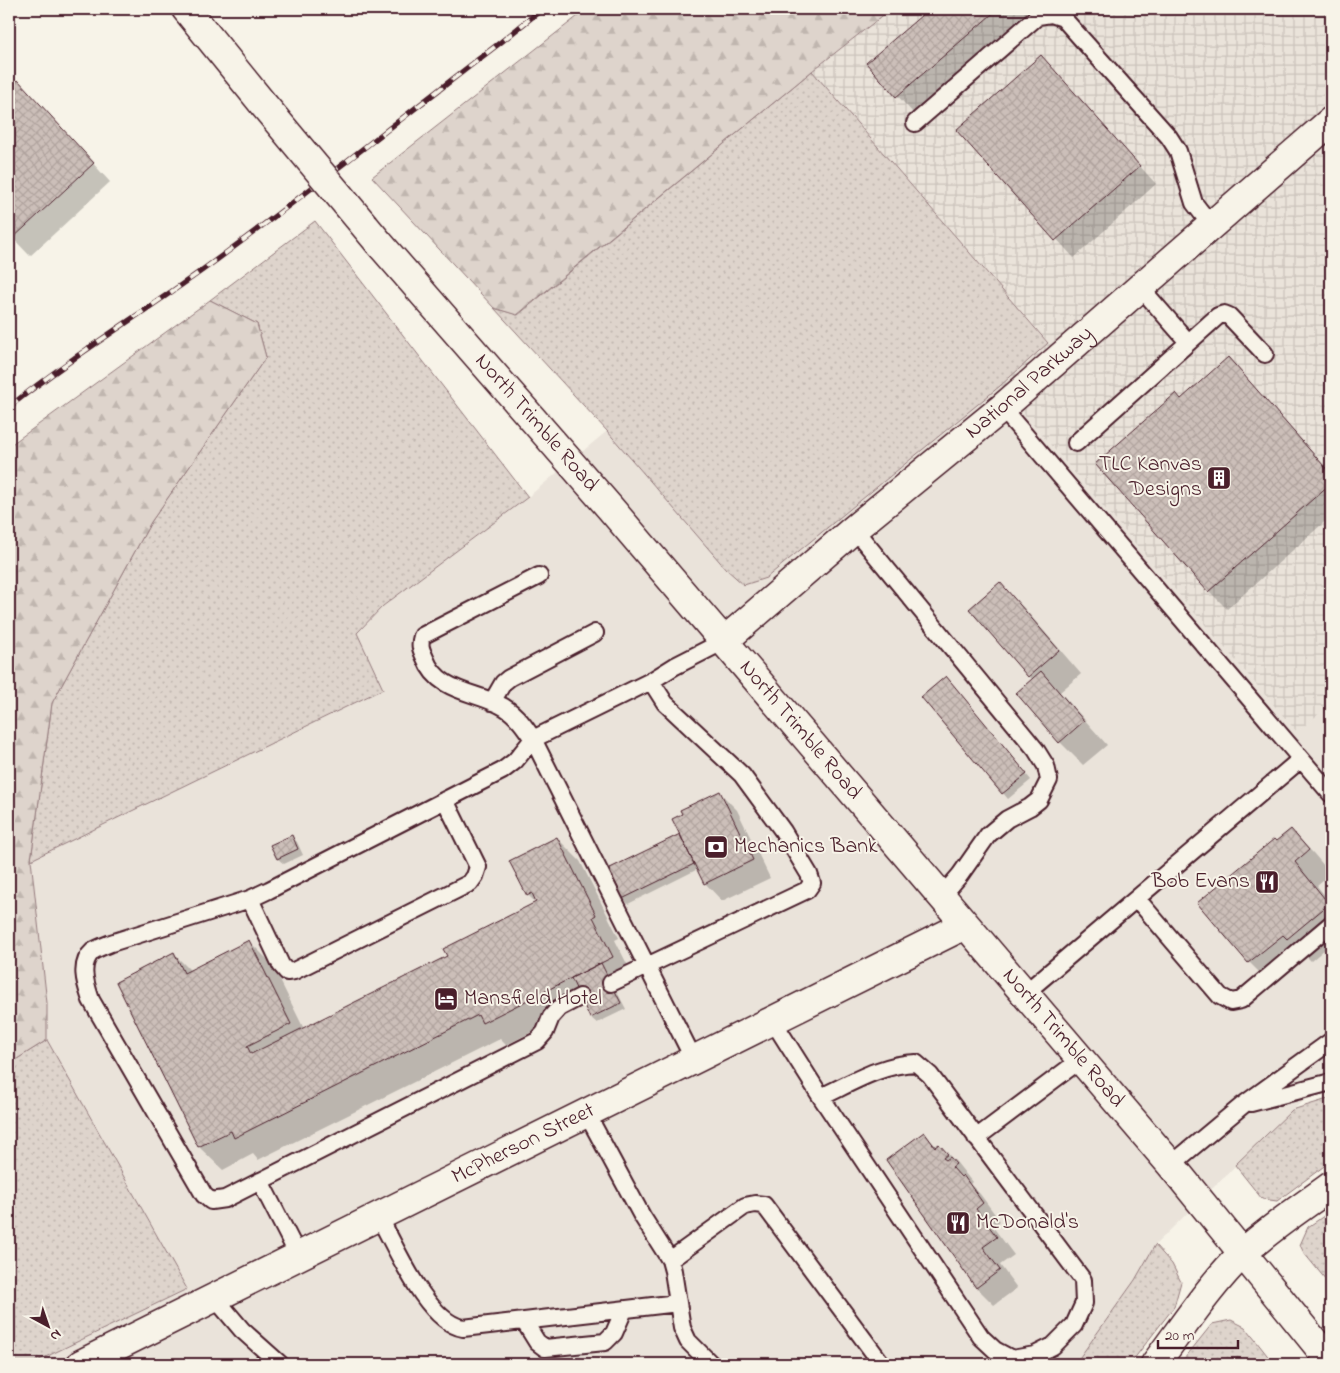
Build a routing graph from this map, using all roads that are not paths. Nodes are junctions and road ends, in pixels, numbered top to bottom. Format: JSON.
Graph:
{"nodes":[{"id":1,"x":186,"y":9,"type":"edge"},
{"id":2,"x":1331,"y":121,"type":"edge"},
{"id":3,"x":915,"y":123,"type":"dead end"},
{"id":4,"x":1211,"y":225,"type":"junction"},
{"id":5,"x":1140,"y":287,"type":"junction"},
{"id":6,"x":1188,"y":342,"type":"junction"},
{"id":7,"x":1265,"y":354,"type":"dead end"},
{"id":8,"x":1002,"y":408,"type":"junction"},
{"id":9,"x":1076,"y":443,"type":"dead end"},
{"id":10,"x":854,"y":529,"type":"junction"},
{"id":11,"x":539,"y":576,"type":"dead end"},
{"id":12,"x":594,"y":633,"type":"dead end"},
{"id":13,"x":724,"y":641,"type":"junction"},
{"id":14,"x":651,"y":681,"type":"junction"},
{"id":15,"x":492,"y":702,"type":"junction"},
{"id":16,"x":533,"y":739,"type":"junction"},
{"id":17,"x":1301,"y":759,"type":"junction"},
{"id":18,"x":1331,"y":794,"type":"edge"},
{"id":19,"x":445,"y":800,"type":"junction"},
{"id":20,"x":941,"y":897,"type":"junction"},
{"id":21,"x":250,"y":899,"type":"junction"},
{"id":22,"x":1137,"y":899,"type":"junction"},
{"id":23,"x":1331,"y":924,"type":"edge"},
{"id":24,"x":965,"y":925,"type":"junction"},
{"id":25,"x":646,"y":966,"type":"junction"},
{"id":26,"x":611,"y":983,"type":"dead end"},
{"id":27,"x":1024,"y":994,"type":"junction"},
{"id":28,"x":580,"y":997,"type":"dead end"},
{"id":29,"x":773,"y":1021,"type":"junction"},
{"id":30,"x":1331,"y":1041,"type":"edge"},
{"id":31,"x":694,"y":1060,"type":"junction"},
{"id":32,"x":1080,"y":1060,"type":"junction"},
{"id":33,"x":1331,"y":1082,"type":"edge"},
{"id":34,"x":821,"y":1097,"type":"junction"},
{"id":35,"x":1243,"y":1105,"type":"junction"},
{"id":36,"x":587,"y":1114,"type":"junction"},
{"id":37,"x":976,"y":1138,"type":"junction"},
{"id":38,"x":1171,"y":1165,"type":"junction"},
{"id":39,"x":260,"y":1181,"type":"junction"},
{"id":40,"x":1331,"y":1186,"type":"edge"},
{"id":41,"x":379,"y":1216,"type":"junction"},
{"id":42,"x":1242,"y":1254,"type":"junction"},
{"id":43,"x":299,"y":1257,"type":"junction"},
{"id":44,"x":670,"y":1260,"type":"junction"},
{"id":45,"x":215,"y":1298,"type":"junction"},
{"id":46,"x":678,"y":1303,"type":"junction"},
{"id":47,"x":624,"y":1310,"type":"junction"},
{"id":48,"x":524,"y":1321,"type":"junction"},
{"id":49,"x":1331,"y":1362,"type":"edge"},
{"id":50,"x":81,"y":1364,"type":"edge"},
{"id":51,"x":280,"y":1364,"type":"edge"},
{"id":52,"x":711,"y":1364,"type":"edge"},
{"id":53,"x":882,"y":1364,"type":"edge"},
{"id":54,"x":1155,"y":1364,"type":"edge"}],
"edges":[{"from":1,"to":13,"type":"main road","name":"North Trimble Road","bridge":true},
{"from":2,"to":4,"type":"main road","name":"National Parkway"},
{"from":3,"to":4,"type":"lane"},
{"from":4,"to":5,"type":"main road","name":"National Parkway"},
{"from":5,"to":6,"type":"lane"},
{"from":5,"to":8,"type":"main road","name":"National Parkway"},
{"from":6,"to":7,"type":"lane"},
{"from":6,"to":9,"type":"lane"},
{"from":8,"to":10,"type":"main road","name":"National Parkway"},
{"from":8,"to":17,"type":"lane"},
{"from":10,"to":13,"type":"main road","name":"National Parkway"},
{"from":10,"to":20,"type":"lane"},
{"from":11,"to":15,"type":"lane"},
{"from":12,"to":15,"type":"lane"},
{"from":13,"to":14,"type":"lane"},
{"from":13,"to":20,"type":"main road","name":"North Trimble Road"},
{"from":14,"to":16,"type":"lane"},
{"from":14,"to":25,"type":"lane"},
{"from":15,"to":16,"type":"lane"},
{"from":16,"to":19,"type":"lane"},
{"from":16,"to":25,"type":"lane"},
{"from":17,"to":18,"type":"lane"},
{"from":17,"to":22,"type":"lane"},
{"from":19,"to":21,"type":"lane"},
{"from":19,"to":21,"type":"lane"},
{"from":20,"to":24,"type":"main road","name":"North Trimble Road"},
{"from":21,"to":39,"type":"lane"},
{"from":22,"to":23,"type":"lane"},
{"from":22,"to":27,"type":"lane"},
{"from":24,"to":27,"type":"main road","name":"North Trimble Road"},
{"from":24,"to":29,"type":"main road","name":"McPherson Street"},
{"from":25,"to":26,"type":"lane"},
{"from":25,"to":31,"type":"lane"},
{"from":27,"to":32,"type":"main road","name":"North Trimble Road"},
{"from":28,"to":39,"type":"lane"},
{"from":29,"to":31,"type":"main road","name":"McPherson Street"},
{"from":29,"to":34,"type":"lane"},
{"from":30,"to":35,"type":"lane"},
{"from":31,"to":36,"type":"main road","name":"McPherson Street"},
{"from":32,"to":37,"type":"lane"},
{"from":32,"to":38,"type":"main road","name":"North Trimble Road"},
{"from":33,"to":35,"type":"lane"},
{"from":34,"to":37,"type":"lane"},
{"from":34,"to":37,"type":"lane"},
{"from":35,"to":38,"type":"lane"},
{"from":36,"to":41,"type":"main road","name":"McPherson Street"},
{"from":36,"to":44,"type":"lane"},
{"from":38,"to":42,"type":"main road","name":"North Trimble Road"},
{"from":39,"to":43,"type":"lane"},
{"from":40,"to":42,"type":"main road"},
{"from":41,"to":43,"type":"main road","name":"McPherson Street"},
{"from":41,"to":48,"type":"lane"},
{"from":42,"to":49,"type":"main road","name":"North Trimble Road"},
{"from":42,"to":54,"type":"main road"},
{"from":43,"to":45,"type":"main road","name":"McPherson Street"},
{"from":44,"to":46,"type":"lane"},
{"from":44,"to":53,"type":"lane"},
{"from":45,"to":50,"type":"main road","name":"McPherson Street"},
{"from":45,"to":51,"type":"lane"},
{"from":46,"to":47,"type":"lane"},
{"from":46,"to":52,"type":"lane"},
{"from":47,"to":48,"type":"lane"},
{"from":47,"to":48,"type":"lane"}]}
